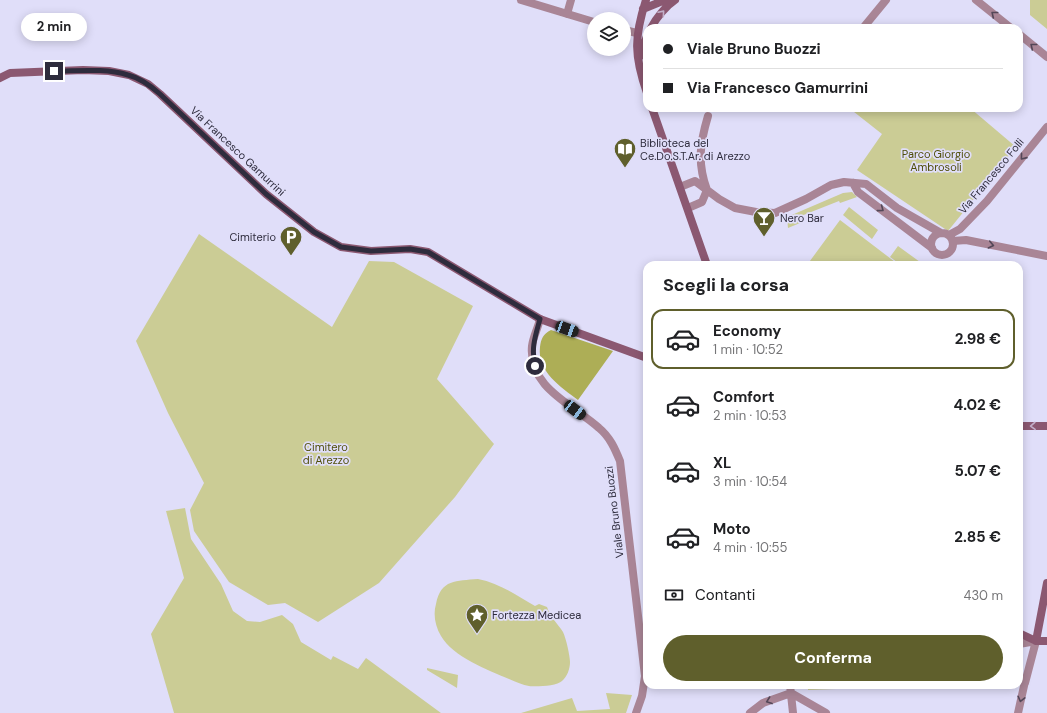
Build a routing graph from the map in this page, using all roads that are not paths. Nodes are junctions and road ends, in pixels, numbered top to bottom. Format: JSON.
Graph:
{"nodes":[{"id":1,"x":521,"y":0,"type":"edge"},
{"id":2,"x":571,"y":0,"type":"edge"},
{"id":3,"x":646,"y":0,"type":"edge"},
{"id":4,"x":665,"y":0,"type":"edge"},
{"id":5,"x":676,"y":0,"type":"edge"},
{"id":6,"x":886,"y":0,"type":"edge"},
{"id":7,"x":976,"y":0,"type":"edge"},
{"id":8,"x":643,"y":9,"type":"junction"},
{"id":9,"x":567,"y":14,"type":"junction"},
{"id":10,"x":587,"y":20,"type":"edge"},
{"id":11,"x":653,"y":24,"type":"edge"},
{"id":12,"x":866,"y":24,"type":"edge"},
{"id":13,"x":1006,"y":24,"type":"edge"},
{"id":14,"x":631,"y":32,"type":"edge"},
{"id":15,"x":637,"y":34,"type":"junction"},
{"id":16,"x":1023,"y":37,"type":"edge"},
{"id":17,"x":643,"y":47,"type":"edge"},
{"id":18,"x":1047,"y":57,"type":"edge"},
{"id":19,"x":638,"y":60,"type":"junction"},
{"id":20,"x":0,"y":78,"type":"edge"},
{"id":21,"x":643,"y":82,"type":"edge"},
{"id":22,"x":653,"y":112,"type":"edge"},
{"id":23,"x":708,"y":116,"type":"dead end"},
{"id":24,"x":1047,"y":127,"type":"edge"},
{"id":25,"x":853,"y":183,"type":"junction"},
{"id":26,"x":680,"y":187,"type":"junction"},
{"id":27,"x":707,"y":190,"type":"junction"},
{"id":28,"x":688,"y":208,"type":"junction"},
{"id":29,"x":947,"y":237,"type":"junction"},
{"id":30,"x":932,"y":248,"type":"junction"},
{"id":31,"x":1047,"y":256,"type":"edge"},
{"id":32,"x":706,"y":261,"type":"edge"},
{"id":33,"x":540,"y":319,"type":"junction"},
{"id":34,"x":643,"y":357,"type":"edge"},
{"id":35,"x":1023,"y":426,"type":"edge"},
{"id":36,"x":1047,"y":426,"type":"edge"},
{"id":37,"x":1047,"y":583,"type":"edge"},
{"id":38,"x":1023,"y":635,"type":"edge"},
{"id":39,"x":1047,"y":640,"type":"edge"},
{"id":40,"x":1036,"y":641,"type":"junction"},
{"id":41,"x":1023,"y":643,"type":"edge"},
{"id":42,"x":643,"y":667,"type":"edge"},
{"id":43,"x":643,"y":686,"type":"edge"},
{"id":44,"x":791,"y":689,"type":"edge"},
{"id":45,"x":1023,"y":689,"type":"edge"},
{"id":46,"x":1023,"y":689,"type":"edge"},
{"id":47,"x":636,"y":713,"type":"edge"},
{"id":48,"x":750,"y":713,"type":"edge"},
{"id":49,"x":793,"y":713,"type":"edge"},
{"id":50,"x":826,"y":713,"type":"edge"},
{"id":51,"x":1018,"y":713,"type":"edge"}],
"edges":[{"from":1,"to":9,"type":"street"},
{"from":2,"to":9,"type":"street"},
{"from":3,"to":8,"type":"main road"},
{"from":4,"to":8,"type":"main road"},
{"from":11,"to":5,"type":"main road","one_way":true},
{"from":6,"to":12,"type":"street"},
{"from":13,"to":7,"type":"street","one_way":true},
{"from":8,"to":15,"type":"main road"},
{"from":9,"to":10,"type":"street"},
{"from":14,"to":15,"type":"street"},
{"from":15,"to":19,"type":"main road"},
{"from":18,"to":16,"type":"street","one_way":true},
{"from":17,"to":19,"type":"main road"},
{"from":19,"to":21,"type":"main road"},
{"from":20,"to":33,"type":"main road","name":"Via Francesco Gamurrini"},
{"from":22,"to":26,"type":"main road"},
{"from":23,"to":27,"type":"street"},
{"from":24,"to":29,"type":"street","name":"Via Francesco Folli","one_way":true},
{"from":25,"to":27,"type":"street"},
{"from":25,"to":29,"type":"street"},
{"from":25,"to":30,"type":"street","one_way":true},
{"from":26,"to":27,"type":"street"},
{"from":26,"to":28,"type":"main road"},
{"from":27,"to":28,"type":"street"},
{"from":28,"to":32,"type":"main road"},
{"from":29,"to":30,"type":"street"},
{"from":29,"to":30,"type":"street"},
{"from":29,"to":31,"type":"street","one_way":true},
{"from":33,"to":34,"type":"main road","name":"Via Francesco Gamurrini"},
{"from":33,"to":42,"type":"street","name":"Viale Bruno Buozzi"},
{"from":36,"to":35,"type":"main road","one_way":true},
{"from":37,"to":40,"type":"main road"},
{"from":38,"to":40,"type":"main road"},
{"from":39,"to":40,"type":"main road"},
{"from":40,"to":41,"type":"street"},
{"from":40,"to":45,"type":"street","one_way":true},
{"from":43,"to":47,"type":"street","name":"Viale Bruno Buozzi"},
{"from":44,"to":48,"type":"street","one_way":true},
{"from":44,"to":49,"type":"street"},
{"from":44,"to":50,"type":"street"},
{"from":46,"to":51,"type":"street","one_way":true}]}
